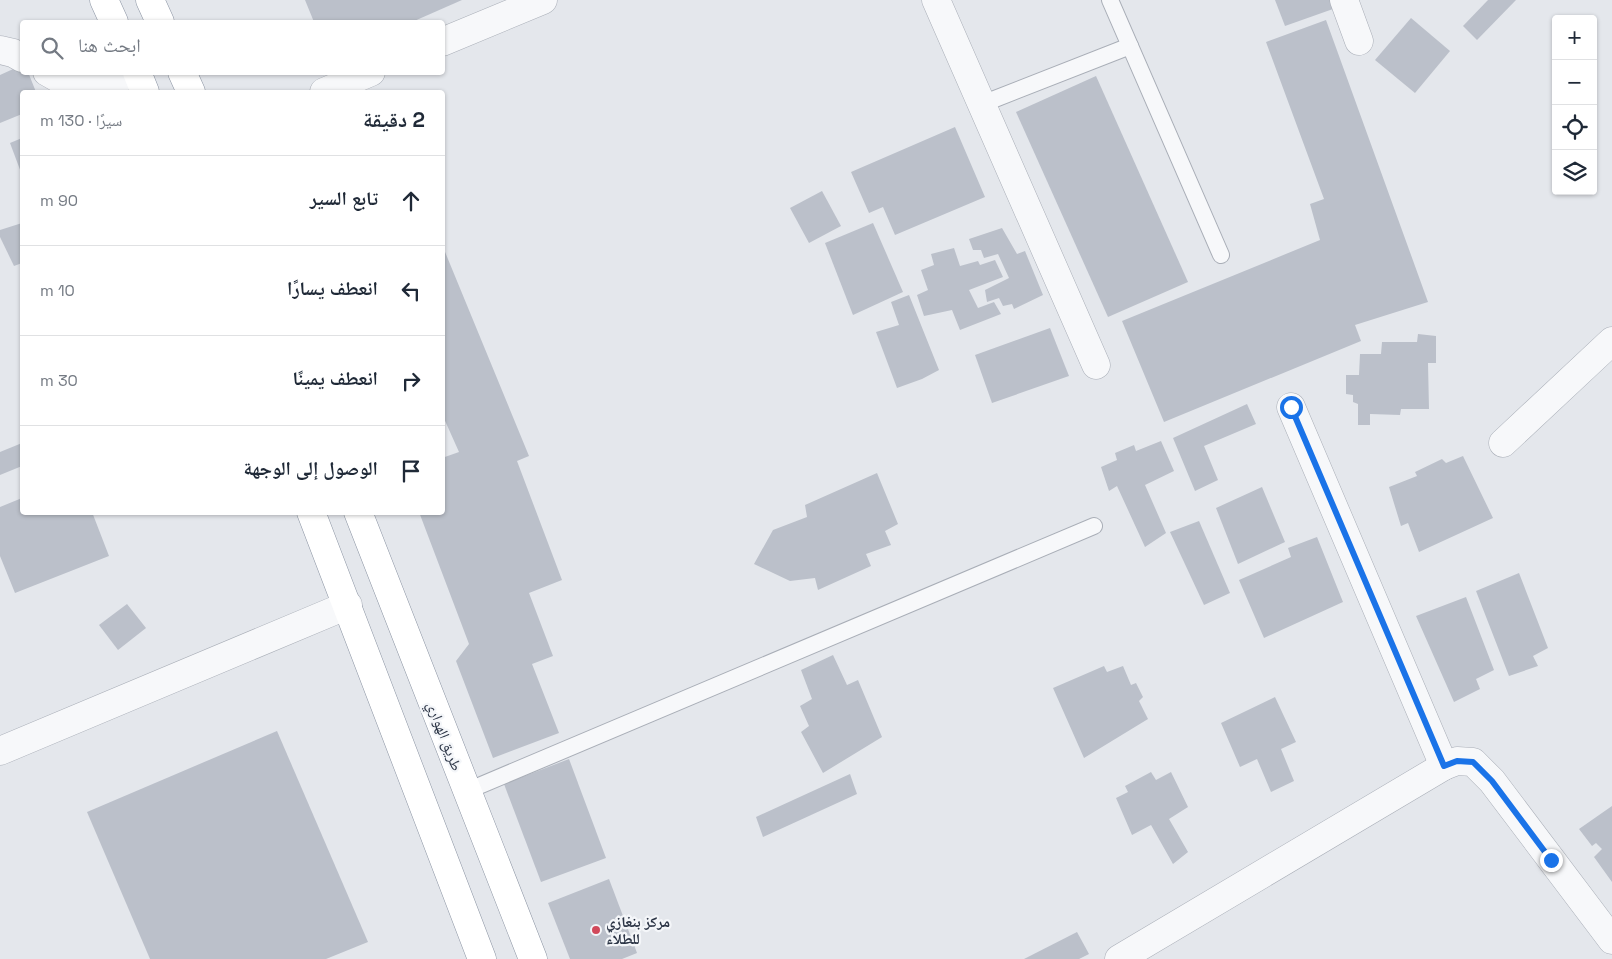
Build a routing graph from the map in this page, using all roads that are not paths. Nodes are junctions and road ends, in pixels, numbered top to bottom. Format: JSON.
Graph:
{"nodes":[{"id":1,"x":104,"y":0,"type":"edge"},
{"id":2,"x":150,"y":0,"type":"edge"},
{"id":3,"x":543,"y":0,"type":"edge"},
{"id":4,"x":936,"y":0,"type":"edge"},
{"id":5,"x":1110,"y":0,"type":"edge"},
{"id":6,"x":1344,"y":0,"type":"edge"},
{"id":7,"x":113,"y":20,"type":"edge"},
{"id":8,"x":159,"y":20,"type":"edge"},
{"id":9,"x":445,"y":41,"type":"edge"},
{"id":10,"x":1359,"y":42,"type":"dead end"},
{"id":11,"x":1130,"y":46,"type":"junction"},
{"id":12,"x":0,"y":50,"type":"edge"},
{"id":13,"x":20,"y":57,"type":"edge"},
{"id":14,"x":52,"y":75,"type":"edge"},
{"id":15,"x":183,"y":75,"type":"edge"},
{"id":16,"x":364,"y":75,"type":"edge"},
{"id":17,"x":140,"y":79,"type":"edge"},
{"id":18,"x":190,"y":90,"type":"edge"},
{"id":19,"x":329,"y":90,"type":"edge"},
{"id":20,"x":982,"y":104,"type":"junction"},
{"id":21,"x":1221,"y":255,"type":"dead end"},
{"id":22,"x":1612,"y":341,"type":"edge"},
{"id":23,"x":1096,"y":365,"type":"dead end"},
{"id":24,"x":1291,"y":407,"type":"dead end"},
{"id":25,"x":1503,"y":443,"type":"dead end"},
{"id":26,"x":312,"y":515,"type":"edge"},
{"id":27,"x":359,"y":515,"type":"edge"},
{"id":28,"x":1094,"y":526,"type":"dead end"},
{"id":29,"x":348,"y":605,"type":"junction"},
{"id":30,"x":0,"y":751,"type":"edge"},
{"id":31,"x":1444,"y":766,"type":"junction"},
{"id":32,"x":467,"y":791,"type":"junction"},
{"id":33,"x":1612,"y":940,"type":"edge"},
{"id":34,"x":482,"y":959,"type":"edge"},
{"id":35,"x":533,"y":959,"type":"edge"},
{"id":36,"x":1119,"y":959,"type":"edge"}],
"edges":[{"from":1,"to":7,"type":"highway"},
{"from":2,"to":8,"type":"highway"},
{"from":3,"to":9,"type":"street"},
{"from":4,"to":20,"type":"street"},
{"from":5,"to":11,"type":"lane"},
{"from":6,"to":10,"type":"street"},
{"from":11,"to":20,"type":"lane"},
{"from":11,"to":21,"type":"lane"},
{"from":12,"to":13,"type":"street"},
{"from":14,"to":17,"type":"street"},
{"from":15,"to":18,"type":"highway"},
{"from":16,"to":19,"type":"street"},
{"from":20,"to":23,"type":"street"},
{"from":22,"to":25,"type":"street"},
{"from":24,"to":31,"type":"street"},
{"from":26,"to":29,"type":"highway"},
{"from":27,"to":32,"type":"highway","name":"طريق الهواري"},
{"from":28,"to":32,"type":"lane"},
{"from":29,"to":30,"type":"street"},
{"from":29,"to":34,"type":"highway"},
{"from":31,"to":33,"type":"street"},
{"from":31,"to":36,"type":"street"},
{"from":32,"to":35,"type":"highway","name":"طريق الهواري"}]}
